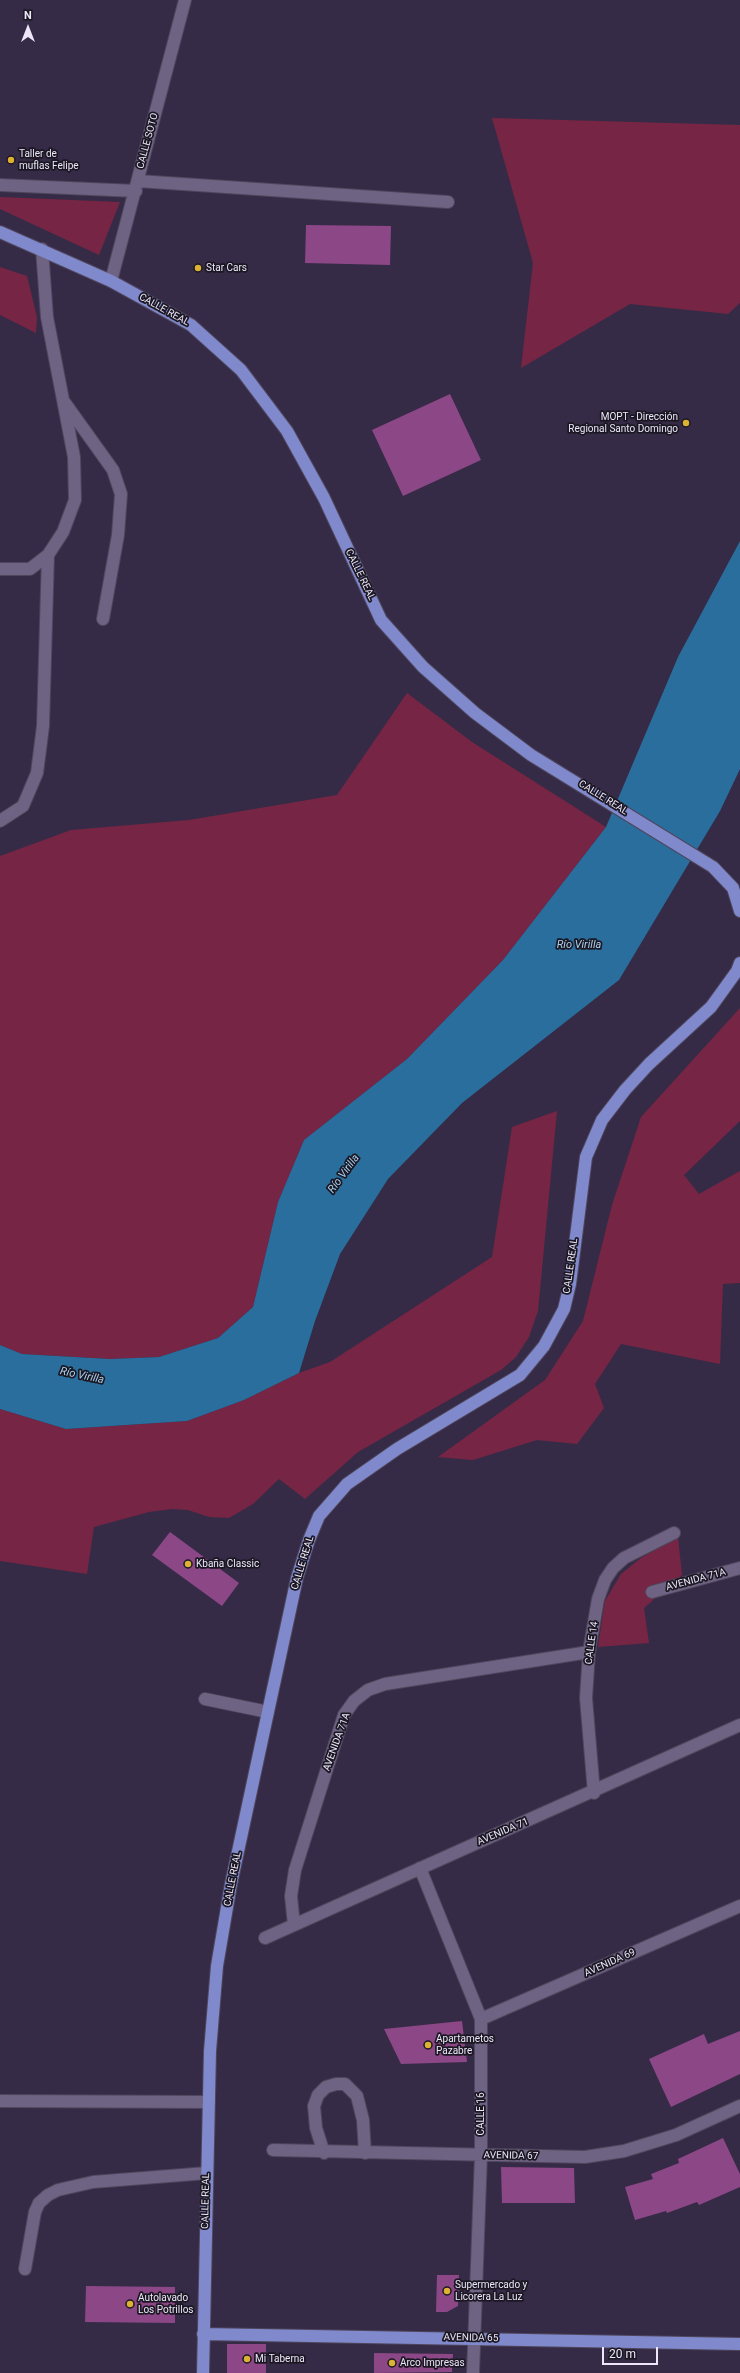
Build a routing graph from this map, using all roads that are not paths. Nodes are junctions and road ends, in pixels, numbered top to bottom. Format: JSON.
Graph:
{"nodes":[{"id":1,"x":186,"y":0,"type":"edge"},
{"id":2,"x":0,"y":185,"type":"edge"},
{"id":3,"x":137,"y":186,"type":"junction"},
{"id":4,"x":448,"y":202,"type":"dead end"},
{"id":5,"x":0,"y":232,"type":"edge"},
{"id":6,"x":42,"y":249,"type":"junction"},
{"id":7,"x":111,"y":282,"type":"junction"},
{"id":8,"x":63,"y":401,"type":"junction"},
{"id":9,"x":48,"y":555,"type":"junction"},
{"id":10,"x":0,"y":569,"type":"edge"},
{"id":11,"x":103,"y":619,"type":"dead end"},
{"id":12,"x":0,"y":821,"type":"edge"},
{"id":13,"x":740,"y":910,"type":"edge"},
{"id":14,"x":740,"y":963,"type":"edge"},
{"id":15,"x":674,"y":1533,"type":"dead end"},
{"id":16,"x":740,"y":1568,"type":"edge"},
{"id":17,"x":652,"y":1592,"type":"dead end"},
{"id":18,"x":589,"y":1652,"type":"junction"},
{"id":19,"x":204,"y":1699,"type":"dead end"},
{"id":20,"x":268,"y":1712,"type":"junction"},
{"id":21,"x":740,"y":1726,"type":"edge"},
{"id":22,"x":594,"y":1793,"type":"junction"},
{"id":23,"x":420,"y":1868,"type":"junction"},
{"id":24,"x":740,"y":1906,"type":"edge"},
{"id":25,"x":294,"y":1925,"type":"junction"},
{"id":26,"x":265,"y":1938,"type":"dead end"},
{"id":27,"x":481,"y":2019,"type":"junction"},
{"id":28,"x":0,"y":2101,"type":"edge"},
{"id":29,"x":209,"y":2102,"type":"junction"},
{"id":30,"x":740,"y":2106,"type":"edge"},
{"id":31,"x":273,"y":2150,"type":"dead end"},
{"id":32,"x":324,"y":2153,"type":"junction"},
{"id":33,"x":365,"y":2154,"type":"junction"},
{"id":34,"x":481,"y":2155,"type":"junction"},
{"id":35,"x":207,"y":2173,"type":"junction"},
{"id":36,"x":25,"y":2269,"type":"dead end"},
{"id":37,"x":203,"y":2334,"type":"junction"},
{"id":38,"x":474,"y":2338,"type":"junction"},
{"id":39,"x":740,"y":2344,"type":"edge"},
{"id":40,"x":200,"y":2373,"type":"edge"},
{"id":41,"x":203,"y":2373,"type":"edge"},
{"id":42,"x":473,"y":2373,"type":"edge"}],
"edges":[{"from":1,"to":3,"type":"street","name":"CALLE SOTO"},
{"from":2,"to":3,"type":"street"},
{"from":3,"to":4,"type":"street"},
{"from":3,"to":7,"type":"street","name":"CALLE SOTO"},
{"from":5,"to":6,"type":"main road","name":"CALLE REAL"},
{"from":6,"to":7,"type":"main road","name":"CALLE REAL"},
{"from":6,"to":8,"type":"street"},
{"from":7,"to":13,"type":"main road","name":"CALLE REAL"},
{"from":8,"to":9,"type":"street"},
{"from":8,"to":11,"type":"street"},
{"from":9,"to":10,"type":"street"},
{"from":9,"to":12,"type":"street"},
{"from":14,"to":20,"type":"main road","name":"CALLE REAL"},
{"from":15,"to":18,"type":"street","name":"CALLE 14"},
{"from":16,"to":17,"type":"street","name":"AVENIDA 71A"},
{"from":18,"to":22,"type":"street","name":"CALLE 14"},
{"from":18,"to":25,"type":"street","name":"AVENIDA 71A"},
{"from":19,"to":20,"type":"street"},
{"from":20,"to":29,"type":"main road","name":"CALLE REAL"},
{"from":21,"to":22,"type":"street","name":"AVENIDA 71"},
{"from":22,"to":23,"type":"street","name":"AVENIDA 71"},
{"from":23,"to":25,"type":"street","name":"AVENIDA 71"},
{"from":23,"to":27,"type":"street","name":"CALLE 16"},
{"from":24,"to":27,"type":"street","name":"AVENIDA 69"},
{"from":25,"to":26,"type":"street","name":"AVENIDA 71"},
{"from":27,"to":34,"type":"street","name":"CALLE 16"},
{"from":28,"to":29,"type":"street"},
{"from":29,"to":35,"type":"main road","name":"CALLE REAL"},
{"from":30,"to":34,"type":"street","name":"AVENIDA 67"},
{"from":31,"to":32,"type":"street","name":"AVENIDA 67"},
{"from":32,"to":33,"type":"street","name":"AVENIDA 67"},
{"from":32,"to":33,"type":"street"},
{"from":33,"to":34,"type":"street","name":"AVENIDA 67"},
{"from":34,"to":38,"type":"street","name":"CALLE 16"},
{"from":35,"to":36,"type":"street"},
{"from":35,"to":37,"type":"main road","name":"CALLE REAL"},
{"from":37,"to":38,"type":"main road","name":"AVENIDA 65"},
{"from":37,"to":40,"type":"street"},
{"from":37,"to":41,"type":"main road","name":"CALLE REAL"},
{"from":38,"to":39,"type":"main road","name":"AVENIDA 65"},
{"from":38,"to":42,"type":"street","name":"CALLE 16"}]}
